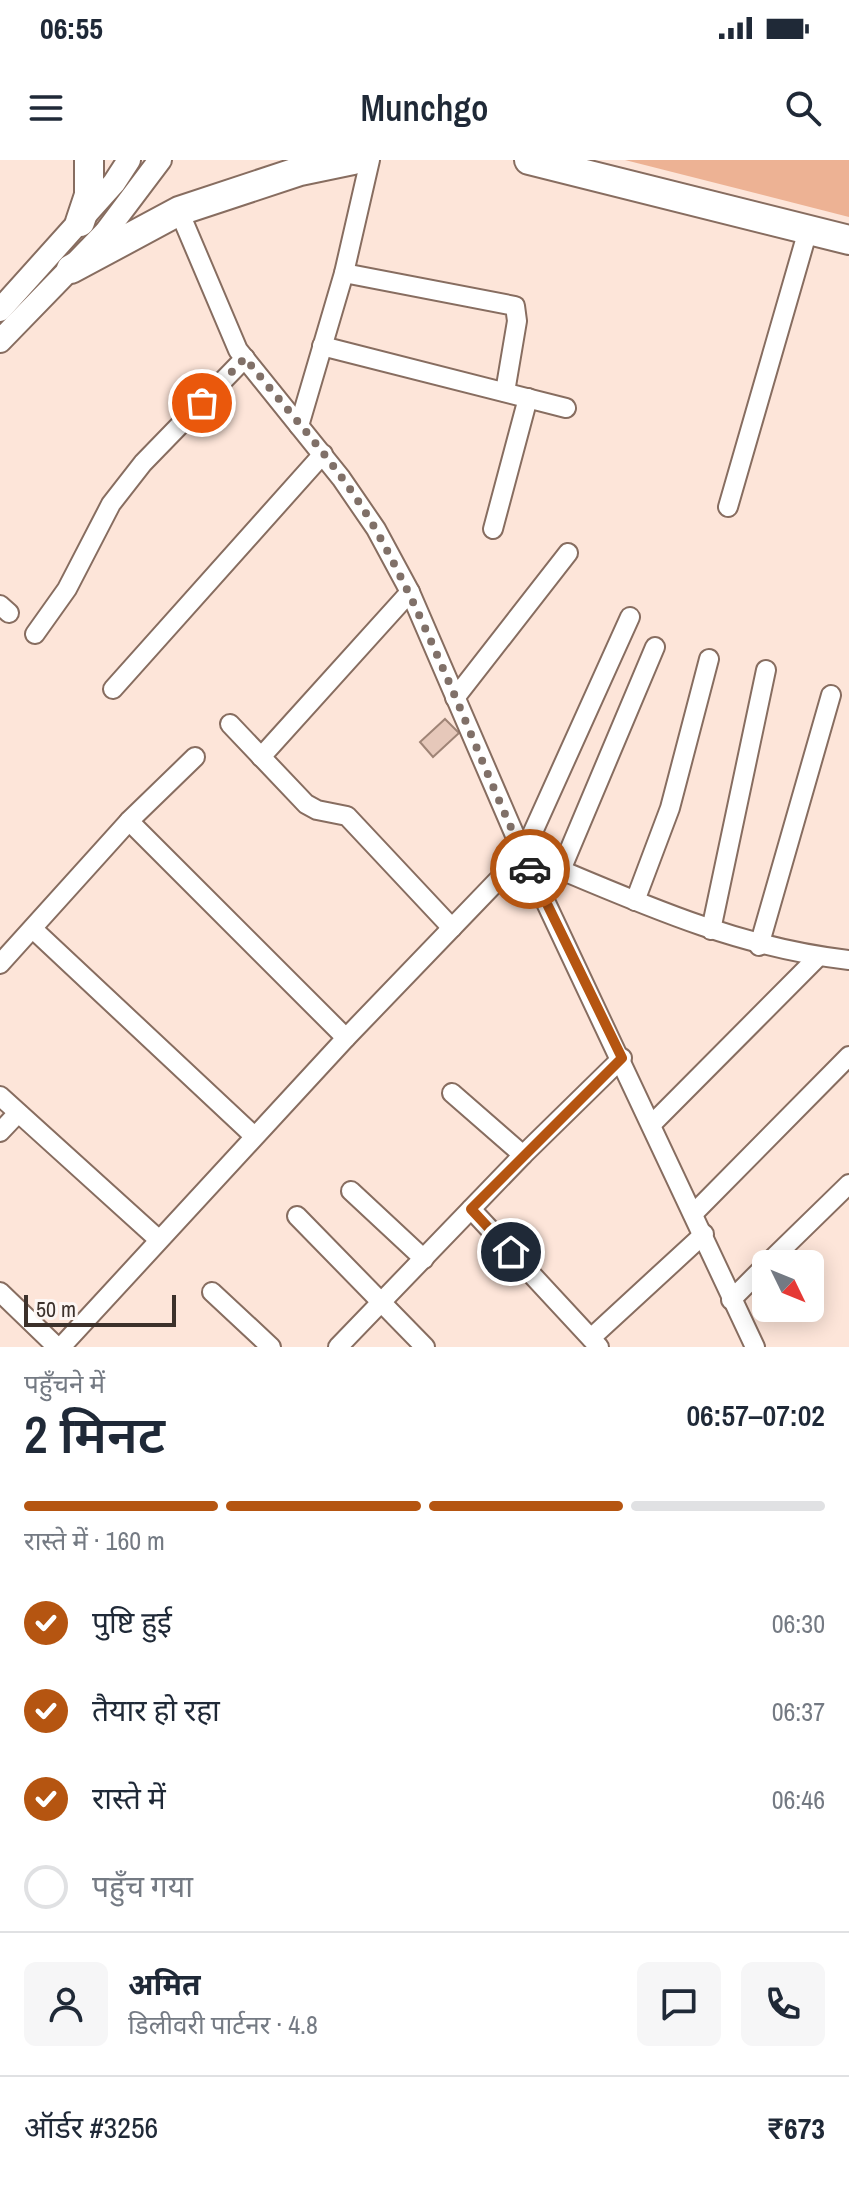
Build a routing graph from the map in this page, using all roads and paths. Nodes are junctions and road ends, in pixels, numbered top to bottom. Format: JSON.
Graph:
{"nodes":[{"id":1,"x":89,"y":160,"type":"edge"},
{"id":2,"x":129,"y":160,"type":"edge"},
{"id":3,"x":160,"y":160,"type":"edge"},
{"id":4,"x":353,"y":160,"type":"edge"},
{"id":5,"x":370,"y":160,"type":"edge"},
{"id":6,"x":529,"y":160,"type":"edge"},
{"id":7,"x":179,"y":211,"type":"junction"},
{"id":8,"x":80,"y":222,"type":"junction"},
{"id":9,"x":808,"y":230,"type":"junction"},
{"id":10,"x":849,"y":240,"type":"edge"},
{"id":11,"x":71,"y":269,"type":"junction"},
{"id":12,"x":344,"y":273,"type":"junction"},
{"id":13,"x":32,"y":294,"type":"junction"},
{"id":14,"x":0,"y":310,"type":"edge"},
{"id":15,"x":0,"y":341,"type":"edge"},
{"id":16,"x":322,"y":346,"type":"junction"},
{"id":17,"x":245,"y":358,"type":"junction"},
{"id":18,"x":505,"y":392,"type":"junction"},
{"id":19,"x":528,"y":398,"type":"junction"},
{"id":20,"x":566,"y":408,"type":"dead end"},
{"id":21,"x":299,"y":426,"type":"junction"},
{"id":22,"x":323,"y":454,"type":"junction"},
{"id":23,"x":728,"y":507,"type":"dead end"},
{"id":24,"x":493,"y":529,"type":"dead end"},
{"id":25,"x":568,"y":553,"type":"dead end"},
{"id":26,"x":410,"y":592,"type":"junction"},
{"id":27,"x":630,"y":617,"type":"dead end"},
{"id":28,"x":35,"y":634,"type":"dead end"},
{"id":29,"x":655,"y":647,"type":"dead end"},
{"id":30,"x":709,"y":659,"type":"dead end"},
{"id":31,"x":766,"y":670,"type":"dead end"},
{"id":32,"x":113,"y":689,"type":"dead end"},
{"id":33,"x":831,"y":695,"type":"dead end"},
{"id":34,"x":455,"y":698,"type":"junction"},
{"id":35,"x":230,"y":724,"type":"dead end"},
{"id":36,"x":195,"y":757,"type":"dead end"},
{"id":37,"x":261,"y":757,"type":"junction"},
{"id":38,"x":129,"y":821,"type":"junction"},
{"id":39,"x":523,"y":854,"type":"junction"},
{"id":40,"x":561,"y":870,"type":"junction"},
{"id":41,"x":635,"y":901,"type":"junction"},
{"id":42,"x":452,"y":928,"type":"junction"},
{"id":43,"x":33,"y":929,"type":"junction"},
{"id":44,"x":711,"y":930,"type":"junction"},
{"id":45,"x":759,"y":946,"type":"junction"},
{"id":46,"x":818,"y":957,"type":"junction"},
{"id":47,"x":849,"y":960,"type":"edge"},
{"id":48,"x":0,"y":964,"type":"edge"},
{"id":49,"x":346,"y":1038,"type":"junction"},
{"id":50,"x":849,"y":1056,"type":"edge"},
{"id":51,"x":622,"y":1058,"type":"junction"},
{"id":52,"x":452,"y":1093,"type":"dead end"},
{"id":53,"x":0,"y":1096,"type":"edge"},
{"id":54,"x":18,"y":1113,"type":"junction"},
{"id":55,"x":653,"y":1123,"type":"junction"},
{"id":56,"x":0,"y":1132,"type":"edge"},
{"id":57,"x":254,"y":1136,"type":"junction"},
{"id":58,"x":523,"y":1155,"type":"junction"},
{"id":59,"x":849,"y":1184,"type":"edge"},
{"id":60,"x":351,"y":1191,"type":"dead end"},
{"id":61,"x":471,"y":1209,"type":"junction"},
{"id":62,"x":693,"y":1214,"type":"junction"},
{"id":63,"x":297,"y":1216,"type":"dead end"},
{"id":64,"x":704,"y":1234,"type":"junction"},
{"id":65,"x":158,"y":1239,"type":"junction"},
{"id":66,"x":782,"y":1250,"type":"edge"},
{"id":67,"x":424,"y":1259,"type":"junction"},
{"id":68,"x":752,"y":1280,"type":"edge"},
{"id":69,"x":0,"y":1292,"type":"edge"},
{"id":70,"x":212,"y":1292,"type":"dead end"},
{"id":71,"x":731,"y":1300,"type":"junction"},
{"id":72,"x":383,"y":1301,"type":"junction"},
{"id":73,"x":595,"y":1342,"type":"edge"},
{"id":74,"x":59,"y":1347,"type":"edge"},
{"id":75,"x":271,"y":1347,"type":"edge"},
{"id":76,"x":338,"y":1347,"type":"edge"},
{"id":77,"x":425,"y":1347,"type":"edge"},
{"id":78,"x":755,"y":1347,"type":"edge"}],
"edges":[{"from":1,"to":8,"type":"main road"},
{"from":2,"to":8,"type":"street"},
{"from":3,"to":11,"type":"street"},
{"from":4,"to":7,"type":"main road"},
{"from":5,"to":12,"type":"street"},
{"from":6,"to":9,"type":"main road"},
{"from":7,"to":11,"type":"main road"},
{"from":7,"to":17,"type":"street"},
{"from":8,"to":13,"type":"street"},
{"from":9,"to":10,"type":"main road"},
{"from":9,"to":23,"type":"street"},
{"from":11,"to":13,"type":"street"},
{"from":12,"to":16,"type":"street"},
{"from":12,"to":18,"type":"street"},
{"from":13,"to":14,"type":"street"},
{"from":13,"to":15,"type":"street"},
{"from":16,"to":18,"type":"street"},
{"from":16,"to":21,"type":"street"},
{"from":17,"to":21,"type":"street"},
{"from":17,"to":28,"type":"street"},
{"from":18,"to":19,"type":"street"},
{"from":19,"to":20,"type":"street"},
{"from":19,"to":24,"type":"street"},
{"from":21,"to":22,"type":"street"},
{"from":22,"to":26,"type":"street"},
{"from":22,"to":32,"type":"street"},
{"from":25,"to":34,"type":"street"},
{"from":26,"to":34,"type":"street"},
{"from":26,"to":37,"type":"street"},
{"from":27,"to":39,"type":"street"},
{"from":29,"to":40,"type":"street"},
{"from":30,"to":41,"type":"street"},
{"from":31,"to":44,"type":"street"},
{"from":33,"to":45,"type":"street"},
{"from":34,"to":39,"type":"street"},
{"from":35,"to":37,"type":"street"},
{"from":36,"to":38,"type":"street"},
{"from":37,"to":42,"type":"street"},
{"from":38,"to":43,"type":"street"},
{"from":38,"to":49,"type":"street"},
{"from":39,"to":40,"type":"street"},
{"from":39,"to":42,"type":"street"},
{"from":39,"to":51,"type":"street"},
{"from":40,"to":41,"type":"street"},
{"from":41,"to":44,"type":"street"},
{"from":42,"to":49,"type":"street"},
{"from":43,"to":48,"type":"street"},
{"from":43,"to":57,"type":"street"},
{"from":44,"to":45,"type":"street"},
{"from":45,"to":46,"type":"street"},
{"from":46,"to":47,"type":"street"},
{"from":46,"to":55,"type":"street"},
{"from":49,"to":57,"type":"street"},
{"from":50,"to":62,"type":"street"},
{"from":51,"to":55,"type":"street"},
{"from":51,"to":58,"type":"street"},
{"from":52,"to":58,"type":"street"},
{"from":53,"to":54,"type":"street"},
{"from":54,"to":56,"type":"street"},
{"from":54,"to":65,"type":"street"},
{"from":55,"to":62,"type":"street"},
{"from":57,"to":65,"type":"street"},
{"from":58,"to":61,"type":"street"},
{"from":59,"to":66,"type":"street"},
{"from":60,"to":67,"type":"street"},
{"from":61,"to":67,"type":"street"},
{"from":61,"to":73,"type":"street"},
{"from":62,"to":64,"type":"street"},
{"from":63,"to":72,"type":"street"},
{"from":64,"to":71,"type":"street"},
{"from":64,"to":73,"type":"street"},
{"from":65,"to":74,"type":"street"},
{"from":67,"to":72,"type":"street"},
{"from":68,"to":71,"type":"street"},
{"from":69,"to":74,"type":"street"},
{"from":70,"to":75,"type":"street"},
{"from":71,"to":78,"type":"street"},
{"from":72,"to":76,"type":"street"},
{"from":72,"to":77,"type":"street"}]}
